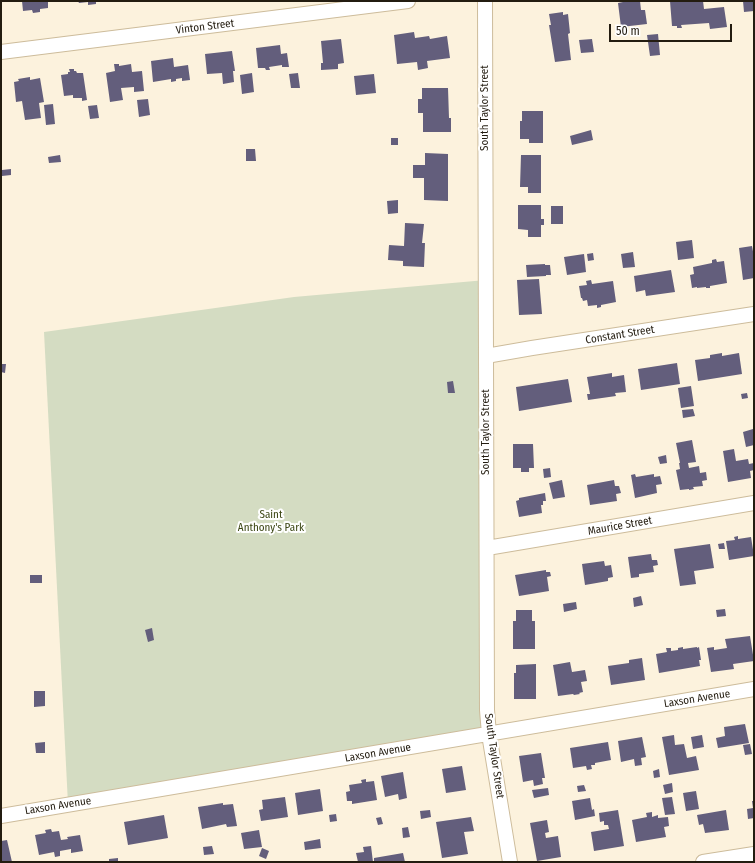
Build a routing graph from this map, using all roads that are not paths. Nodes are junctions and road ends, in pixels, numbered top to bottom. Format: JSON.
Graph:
{"nodes":[{"id":1,"x":408,"y":1,"type":"edge"},
{"id":2,"x":485,"y":1,"type":"edge"},
{"id":3,"x":1,"y":52,"type":"edge"},
{"id":4,"x":754,"y":314,"type":"edge"},
{"id":5,"x":486,"y":356,"type":"junction"},
{"id":6,"x":754,"y":503,"type":"edge"},
{"id":7,"x":487,"y":548,"type":"junction"},
{"id":8,"x":754,"y":690,"type":"edge"},
{"id":9,"x":489,"y":734,"type":"junction"},
{"id":10,"x":1,"y":816,"type":"edge"},
{"id":11,"x":754,"y":854,"type":"edge"},
{"id":12,"x":510,"y":862,"type":"edge"},
{"id":13,"x":703,"y":862,"type":"edge"}],
"edges":[{"from":1,"to":3,"type":"street","name":"Vinton Street"},
{"from":2,"to":5,"type":"street","name":"South Taylor Street"},
{"from":4,"to":5,"type":"street","name":"Constant Street"},
{"from":5,"to":7,"type":"street","name":"South Taylor Street"},
{"from":6,"to":7,"type":"street","name":"Maurice Street"},
{"from":7,"to":9,"type":"street","name":"South Taylor Street"},
{"from":8,"to":9,"type":"street","name":"Laxson Avenue"},
{"from":9,"to":10,"type":"street","name":"Laxson Avenue"},
{"from":9,"to":12,"type":"street","name":"South Taylor Street"},
{"from":11,"to":13,"type":"street"}]}
